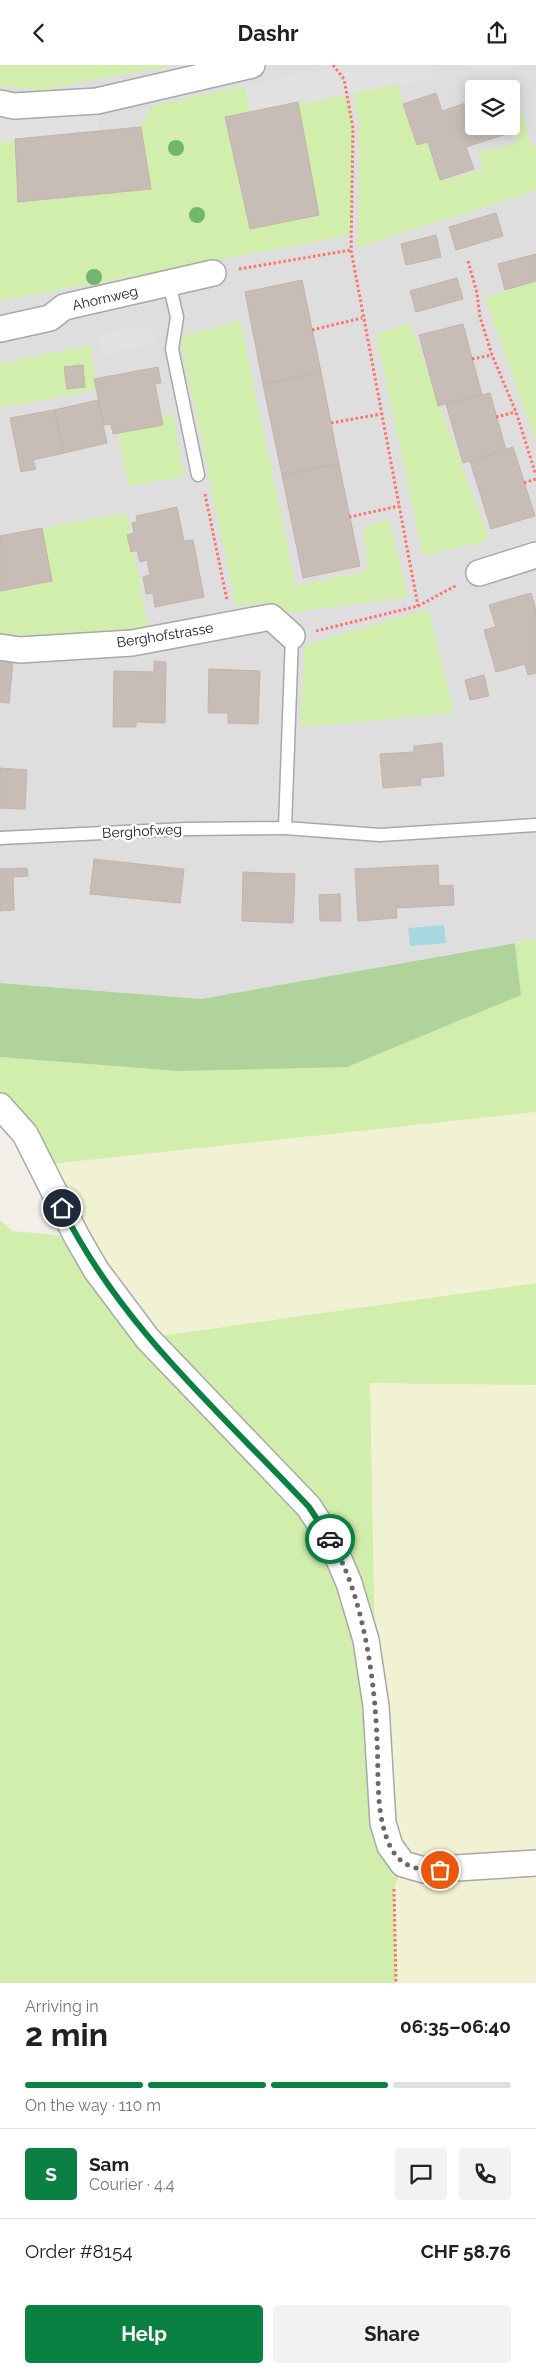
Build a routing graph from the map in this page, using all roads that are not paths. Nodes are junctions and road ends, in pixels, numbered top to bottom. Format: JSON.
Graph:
{"nodes":[{"id":1,"x":252,"y":65,"type":"edge"},
{"id":2,"x":0,"y":103,"type":"edge"},
{"id":3,"x":213,"y":273,"type":"road end"},
{"id":4,"x":169,"y":283,"type":"junction"},
{"id":5,"x":0,"y":329,"type":"edge"},
{"id":6,"x":198,"y":475,"type":"road end"},
{"id":7,"x":536,"y":555,"type":"edge"},
{"id":8,"x":479,"y":573,"type":"road end"},
{"id":9,"x":292,"y":636,"type":"joint"},
{"id":10,"x":0,"y":647,"type":"edge"},
{"id":11,"x":536,"y":825,"type":"edge"},
{"id":12,"x":285,"y":828,"type":"junction"},
{"id":13,"x":0,"y":838,"type":"edge"},
{"id":14,"x":0,"y":1106,"type":"edge"},
{"id":15,"x":536,"y":1863,"type":"edge"}],
"edges":[{"from":1,"to":2,"type":"street"},
{"from":3,"to":4,"type":"street","name":"Ahornweg"},
{"from":4,"to":5,"type":"street","name":"Ahornweg"},
{"from":4,"to":6,"type":"lane"},
{"from":7,"to":8,"type":"street"},
{"from":9,"to":10,"type":"street","name":"Berghofstrasse"},
{"from":9,"to":12,"type":"lane"},
{"from":11,"to":12,"type":"lane","name":"Berghofweg"},
{"from":12,"to":13,"type":"lane","name":"Berghofweg"},
{"from":14,"to":15,"type":"street"}]}
